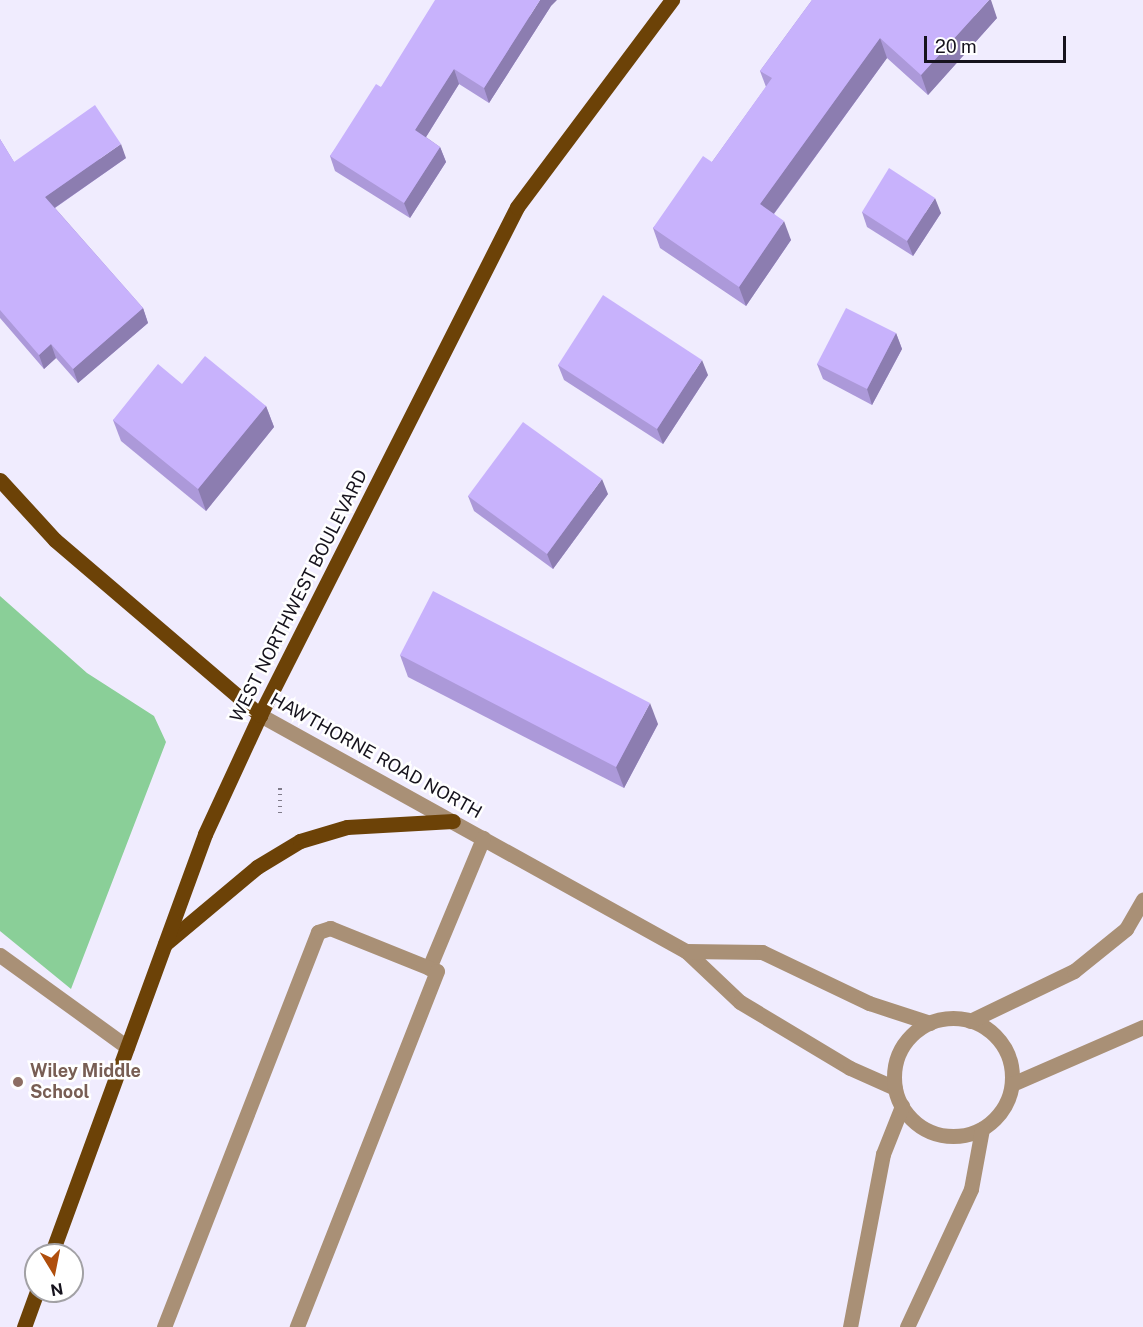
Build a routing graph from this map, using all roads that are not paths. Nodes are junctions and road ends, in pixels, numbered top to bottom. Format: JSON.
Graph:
{"nodes":[{"id":1,"x":672,"y":0,"type":"edge"},
{"id":2,"x":0,"y":480,"type":"edge"},
{"id":3,"x":260,"y":715,"type":"junction"},
{"id":4,"x":453,"y":821,"type":"junction"},
{"id":5,"x":483,"y":838,"type":"junction"},
{"id":6,"x":1143,"y":899,"type":"edge"},
{"id":7,"x":165,"y":944,"type":"junction"},
{"id":8,"x":686,"y":951,"type":"junction"},
{"id":9,"x":0,"y":955,"type":"edge"},
{"id":10,"x":429,"y":968,"type":"junction"},
{"id":11,"x":970,"y":1021,"type":"junction"},
{"id":12,"x":930,"y":1023,"type":"junction"},
{"id":13,"x":1143,"y":1027,"type":"edge"},
{"id":14,"x":127,"y":1047,"type":"junction"},
{"id":15,"x":1012,"y":1084,"type":"junction"},
{"id":16,"x":895,"y":1088,"type":"junction"},
{"id":17,"x":902,"y":1106,"type":"junction"},
{"id":18,"x":982,"y":1129,"type":"junction"},
{"id":19,"x":55,"y":1243,"type":"edge"},
{"id":20,"x":33,"y":1303,"type":"edge"},
{"id":21,"x":24,"y":1327,"type":"edge"},
{"id":22,"x":164,"y":1327,"type":"edge"},
{"id":23,"x":297,"y":1327,"type":"edge"},
{"id":24,"x":850,"y":1327,"type":"edge"},
{"id":25,"x":907,"y":1327,"type":"edge"}],
"edges":[{"from":1,"to":3,"type":"main road","name":"WEST NORTHWEST BOULEVARD"},
{"from":2,"to":3,"type":"main road","name":"HAWTHORNE ROAD NORTH"},
{"from":3,"to":4,"type":"street","name":"HAWTHORNE ROAD NORTH"},
{"from":3,"to":7,"type":"main road","name":"WEST NORTHWEST BOULEVARD"},
{"from":4,"to":5,"type":"street","name":"HAWTHORNE ROAD NORTH"},
{"from":4,"to":7,"type":"main road"},
{"from":5,"to":8,"type":"street","name":"HAWTHORNE ROAD NORTH"},
{"from":5,"to":10,"type":"street"},
{"from":6,"to":11,"type":"street"},
{"from":7,"to":14,"type":"main road","name":"WEST NORTHWEST BOULEVARD"},
{"from":8,"to":12,"type":"street","name":"HAWTHORNE ROAD NORTH"},
{"from":8,"to":16,"type":"street","name":"HAWTHORNE ROAD NORTH"},
{"from":9,"to":14,"type":"street"},
{"from":10,"to":22,"type":"street"},
{"from":10,"to":23,"type":"street"},
{"from":11,"to":12,"type":"street"},
{"from":11,"to":15,"type":"street"},
{"from":12,"to":16,"type":"street"},
{"from":13,"to":15,"type":"street"},
{"from":14,"to":19,"type":"main road","name":"WEST NORTHWEST BOULEVARD"},
{"from":15,"to":18,"type":"street"},
{"from":16,"to":17,"type":"street"},
{"from":17,"to":18,"type":"street"},
{"from":17,"to":24,"type":"street"},
{"from":18,"to":25,"type":"street"},
{"from":20,"to":21,"type":"main road"}]}
